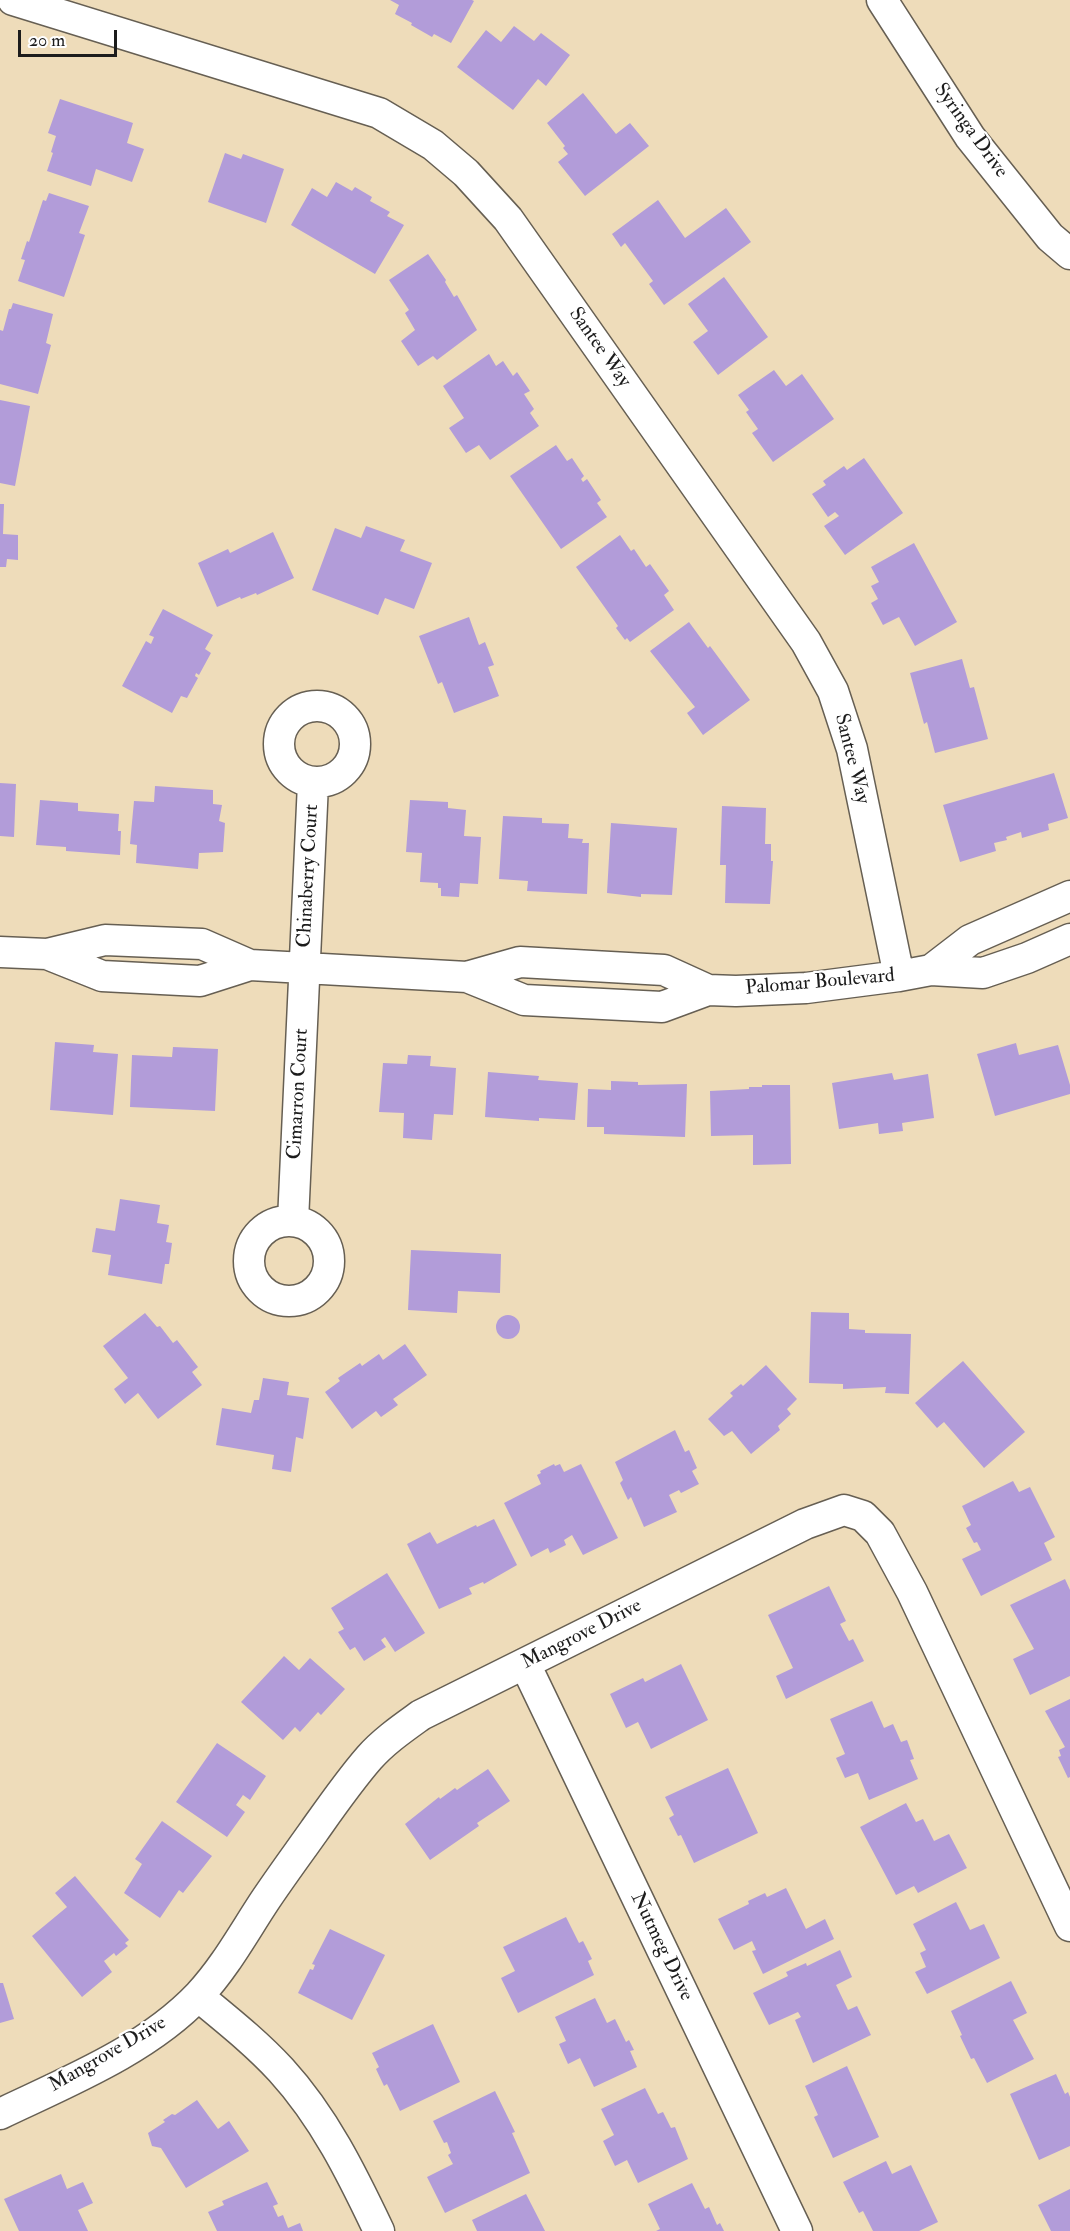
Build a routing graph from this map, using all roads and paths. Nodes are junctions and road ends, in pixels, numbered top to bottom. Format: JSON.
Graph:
{"nodes":[{"id":1,"x":13,"y":0,"type":"edge"},
{"id":2,"x":882,"y":0,"type":"edge"},
{"id":3,"x":1070,"y":254,"type":"edge"},
{"id":4,"x":313,"y":783,"type":"dead end"},
{"id":5,"x":1070,"y":896,"type":"edge"},
{"id":6,"x":1070,"y":939,"type":"edge"},
{"id":7,"x":0,"y":952,"type":"edge"},
{"id":8,"x":305,"y":968,"type":"junction"},
{"id":9,"x":931,"y":970,"type":"junction"},
{"id":10,"x":899,"y":976,"type":"junction"},
{"id":11,"x":293,"y":1221,"type":"dead end"},
{"id":12,"x":525,"y":1664,"type":"junction"},
{"id":13,"x":1070,"y":1926,"type":"edge"},
{"id":14,"x":198,"y":1996,"type":"junction"},
{"id":15,"x":0,"y":2114,"type":"edge"},
{"id":16,"x":379,"y":2231,"type":"edge"},
{"id":17,"x":797,"y":2231,"type":"edge"}],
"edges":[{"from":1,"to":10,"type":"street","name":"Santee Way"},
{"from":2,"to":3,"type":"street","name":"Syringa Drive"},
{"from":4,"to":8,"type":"street","name":"Chinaberry Court"},
{"from":5,"to":9,"type":"street","name":"Palomar Boulevard"},
{"from":6,"to":9,"type":"street","name":"Palomar Boulevard"},
{"from":7,"to":8,"type":"street","name":"Palomar Boulevard"},
{"from":8,"to":10,"type":"street","name":"Palomar Boulevard"},
{"from":8,"to":11,"type":"street","name":"Cimarron Court"},
{"from":9,"to":10,"type":"street","name":"Palomar Boulevard"},
{"from":12,"to":13,"type":"street","name":"Mangrove Drive"},
{"from":12,"to":14,"type":"street","name":"Mangrove Drive"},
{"from":12,"to":17,"type":"street","name":"Nutmeg Drive"},
{"from":14,"to":15,"type":"street","name":"Mangrove Drive"},
{"from":14,"to":16,"type":"street"}]}
